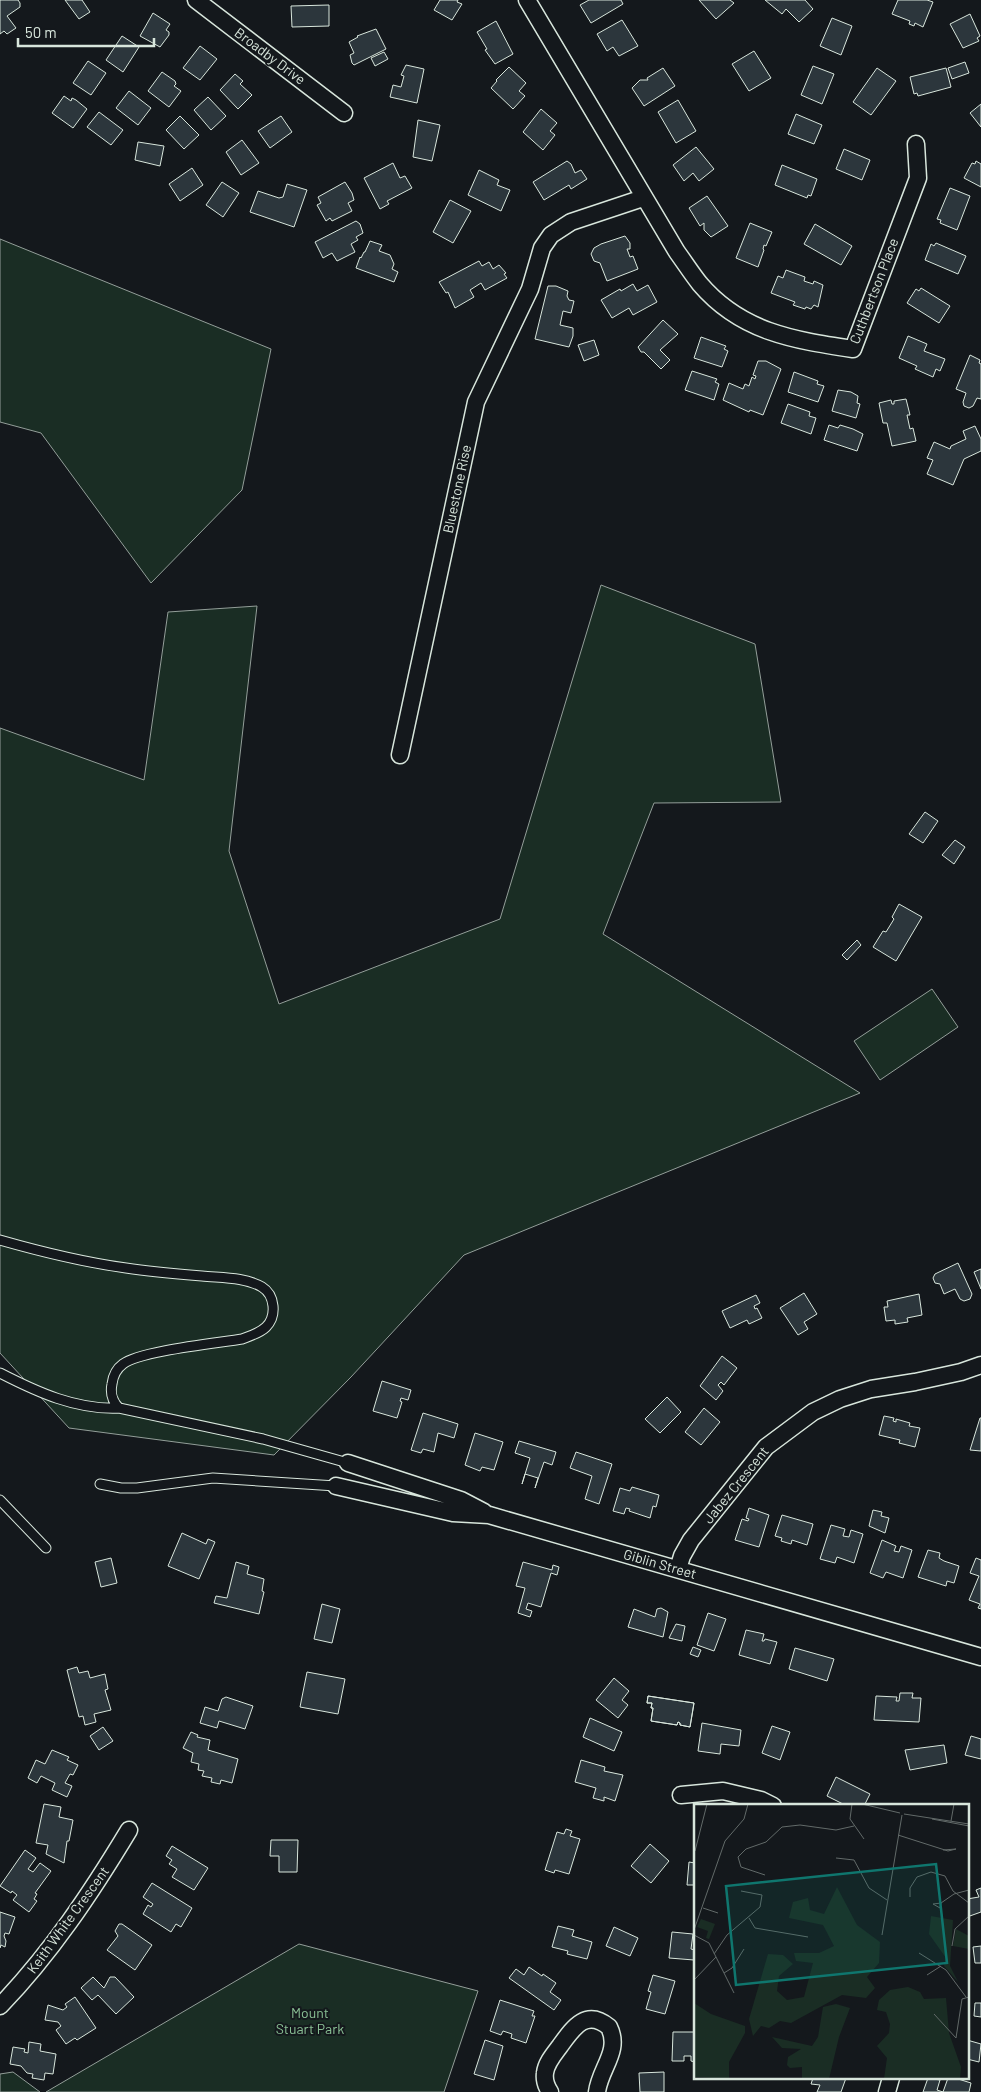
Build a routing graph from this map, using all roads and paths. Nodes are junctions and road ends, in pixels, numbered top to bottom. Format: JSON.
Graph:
{"nodes":[{"id":1,"x":196,"y":0,"type":"edge"},
{"id":2,"x":527,"y":0,"type":"edge"},
{"id":3,"x":344,"y":113,"type":"dead end"},
{"id":4,"x":916,"y":144,"type":"dead end"},
{"id":5,"x":643,"y":198,"type":"junction"},
{"id":6,"x":400,"y":755,"type":"dead end"},
{"id":7,"x":0,"y":1240,"type":"edge"},
{"id":8,"x":981,"y":1365,"type":"edge"},
{"id":9,"x":0,"y":1373,"type":"edge"},
{"id":10,"x":119,"y":1408,"type":"junction"},
{"id":11,"x":348,"y":1463,"type":"joint"},
{"id":12,"x":100,"y":1484,"type":"dead end"},
{"id":13,"x":336,"y":1486,"type":"joint"},
{"id":14,"x":0,"y":1500,"type":"edge"},
{"id":15,"x":489,"y":1514,"type":"junction"},
{"id":16,"x":46,"y":1548,"type":"dead end"},
{"id":17,"x":678,"y":1569,"type":"junction"},
{"id":18,"x":981,"y":1657,"type":"edge"},
{"id":19,"x":681,"y":1795,"type":"dead end"},
{"id":20,"x":768,"y":1804,"type":"edge"},
{"id":21,"x":128,"y":1830,"type":"dead end"},
{"id":22,"x":0,"y":2006,"type":"edge"},
{"id":23,"x":550,"y":2092,"type":"edge"},
{"id":24,"x":597,"y":2092,"type":"edge"}],
"edges":[{"from":1,"to":3,"type":"street","name":"Broadby Drive"},
{"from":2,"to":5,"type":"street","name":"Cuthbertson Place"},
{"from":4,"to":5,"type":"street","name":"Cuthbertson Place"},
{"from":5,"to":6,"type":"street","name":"Bluestone Rise"},
{"from":7,"to":10,"type":"lane"},
{"from":8,"to":17,"type":"street","name":"Jabez Crescent"},
{"from":9,"to":10,"type":"lane"},
{"from":10,"to":11,"type":"lane"},
{"from":11,"to":15,"type":"street"},
{"from":12,"to":13,"type":"lane"},
{"from":13,"to":15,"type":"street","name":"Giblin Street"},
{"from":14,"to":16,"type":"lane"},
{"from":15,"to":17,"type":"street","name":"Giblin Street"},
{"from":17,"to":18,"type":"street","name":"Giblin Street"},
{"from":19,"to":20,"type":"street"},
{"from":21,"to":22,"type":"street","name":"Keith White Crescent"},
{"from":23,"to":24,"type":"street"}]}
